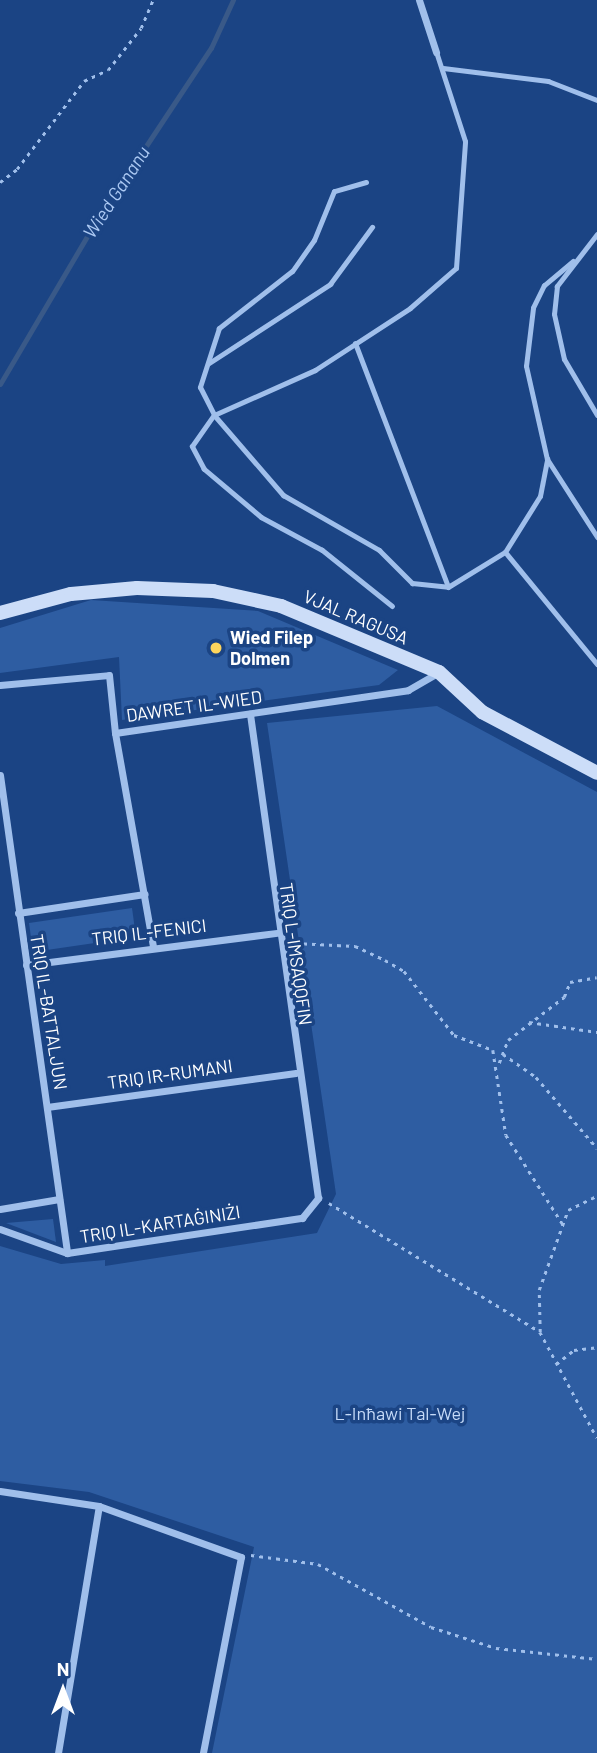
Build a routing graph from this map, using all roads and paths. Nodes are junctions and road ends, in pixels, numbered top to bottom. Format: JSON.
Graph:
{"nodes":[{"id":1,"x":153,"y":0,"type":"edge"},
{"id":2,"x":419,"y":0,"type":"edge"},
{"id":3,"x":436,"y":52,"type":"joint"},
{"id":4,"x":443,"y":68,"type":"junction"},
{"id":5,"x":586,"y":93,"type":"junction"},
{"id":6,"x":597,"y":100,"type":"edge"},
{"id":7,"x":597,"y":106,"type":"edge"},
{"id":8,"x":0,"y":182,"type":"edge"},
{"id":9,"x":366,"y":182,"type":"dead end"},
{"id":10,"x":372,"y":227,"type":"dead end"},
{"id":11,"x":597,"y":234,"type":"edge"},
{"id":12,"x":573,"y":261,"type":"junction"},
{"id":13,"x":355,"y":343,"type":"junction"},
{"id":14,"x":209,"y":363,"type":"junction"},
{"id":15,"x":214,"y":415,"type":"junction"},
{"id":16,"x":597,"y":415,"type":"edge"},
{"id":17,"x":547,"y":459,"type":"junction"},
{"id":18,"x":597,"y":537,"type":"edge"},
{"id":19,"x":505,"y":552,"type":"junction"},
{"id":20,"x":448,"y":587,"type":"junction"},
{"id":21,"x":392,"y":606,"type":"dead end"},
{"id":22,"x":0,"y":613,"type":"edge"},
{"id":23,"x":597,"y":664,"type":"edge"},
{"id":24,"x":439,"y":672,"type":"junction"},
{"id":25,"x":0,"y":685,"type":"edge"},
{"id":26,"x":250,"y":714,"type":"junction"},
{"id":27,"x":115,"y":733,"type":"junction"},
{"id":28,"x":597,"y":773,"type":"edge"},
{"id":29,"x":0,"y":775,"type":"edge"},
{"id":30,"x":2,"y":816,"type":"edge"},
{"id":31,"x":145,"y":894,"type":"junction"},
{"id":32,"x":18,"y":913,"type":"junction"},
{"id":33,"x":276,"y":933,"type":"junction"},
{"id":34,"x":153,"y":947,"type":"junction"},
{"id":35,"x":278,"y":947,"type":"junction"},
{"id":36,"x":26,"y":965,"type":"junction"},
{"id":37,"x":597,"y":977,"type":"edge"},
{"id":38,"x":529,"y":1022,"type":"junction"},
{"id":39,"x":597,"y":1032,"type":"edge"},
{"id":40,"x":503,"y":1054,"type":"junction"},
{"id":41,"x":499,"y":1063,"type":"junction"},
{"id":42,"x":296,"y":1073,"type":"junction"},
{"id":43,"x":47,"y":1107,"type":"junction"},
{"id":44,"x":597,"y":1148,"type":"edge"},
{"id":45,"x":597,"y":1196,"type":"edge"},
{"id":46,"x":318,"y":1198,"type":"junction"},
{"id":47,"x":59,"y":1199,"type":"junction"},
{"id":48,"x":0,"y":1209,"type":"edge"},
{"id":49,"x":564,"y":1226,"type":"junction"},
{"id":50,"x":0,"y":1229,"type":"edge"},
{"id":51,"x":67,"y":1253,"type":"junction"},
{"id":52,"x":540,"y":1332,"type":"junction"},
{"id":53,"x":597,"y":1347,"type":"edge"},
{"id":54,"x":555,"y":1365,"type":"junction"},
{"id":55,"x":597,"y":1438,"type":"edge"},
{"id":56,"x":0,"y":1491,"type":"edge"},
{"id":57,"x":99,"y":1506,"type":"junction"},
{"id":58,"x":241,"y":1556,"type":"junction"},
{"id":59,"x":597,"y":1659,"type":"edge"},
{"id":60,"x":58,"y":1753,"type":"edge"},
{"id":61,"x":203,"y":1753,"type":"edge"}],
"edges":[{"from":1,"to":8,"type":"path"},
{"from":2,"to":3,"type":"street"},
{"from":3,"to":4,"type":"lane"},
{"from":4,"to":5,"type":"lane"},
{"from":4,"to":13,"type":"lane"},
{"from":5,"to":6,"type":"lane"},
{"from":5,"to":7,"type":"lane"},
{"from":9,"to":14,"type":"lane"},
{"from":10,"to":14,"type":"lane"},
{"from":11,"to":12,"type":"lane"},
{"from":12,"to":16,"type":"lane"},
{"from":12,"to":17,"type":"lane"},
{"from":13,"to":15,"type":"lane"},
{"from":13,"to":20,"type":"lane"},
{"from":14,"to":15,"type":"lane"},
{"from":15,"to":20,"type":"lane"},
{"from":15,"to":21,"type":"lane"},
{"from":17,"to":18,"type":"lane"},
{"from":17,"to":19,"type":"lane"},
{"from":19,"to":20,"type":"lane"},
{"from":19,"to":23,"type":"lane"},
{"from":22,"to":24,"type":"main road","name":"VJAL RAGUSA"},
{"from":24,"to":26,"type":"street","name":"DAWRET IL-WIED"},
{"from":24,"to":28,"type":"main road","name":"VJAL RAGUSA"},
{"from":25,"to":27,"type":"street","name":"DAWRET IL-WIED"},
{"from":26,"to":27,"type":"street","name":"DAWRET IL-WIED"},
{"from":26,"to":33,"type":"street","name":"TRIQ L-IMSAQQFIN"},
{"from":27,"to":31,"type":"street"},
{"from":29,"to":30,"type":"street","name":"TRIQ IL-BATTALJUN"},
{"from":30,"to":32,"type":"street","name":"TRIQ IL-BATTALJUN"},
{"from":31,"to":32,"type":"street"},
{"from":31,"to":34,"type":"street"},
{"from":32,"to":36,"type":"street","name":"TRIQ IL-BATTALJUN"},
{"from":33,"to":34,"type":"street","name":"TRIQ IL-FENICI"},
{"from":33,"to":35,"type":"street","name":"TRIQ L-IMSAQQFIN"},
{"from":34,"to":36,"type":"street","name":"TRIQ IL-FENICI"},
{"from":35,"to":41,"type":"path"},
{"from":35,"to":42,"type":"street","name":"TRIQ L-IMSAQQFIN"},
{"from":36,"to":43,"type":"street","name":"TRIQ IL-BATTALJUN"},
{"from":37,"to":38,"type":"path"},
{"from":38,"to":39,"type":"path"},
{"from":38,"to":40,"type":"path"},
{"from":40,"to":41,"type":"path"},
{"from":40,"to":44,"type":"path"},
{"from":41,"to":49,"type":"path"},
{"from":42,"to":43,"type":"street","name":"TRIQ IR-RUMANI"},
{"from":42,"to":46,"type":"street","name":"TRIQ L-IMSAQQFIN"},
{"from":43,"to":47,"type":"street","name":"TRIQ IL-BATTALJUN"},
{"from":45,"to":49,"type":"path"},
{"from":46,"to":51,"type":"street","name":"TRIQ IL-KARTAĠINIŻI"},
{"from":46,"to":52,"type":"path"},
{"from":47,"to":48,"type":"street"},
{"from":47,"to":51,"type":"street","name":"TRIQ IL-BATTALJUN"},
{"from":49,"to":52,"type":"path"},
{"from":50,"to":51,"type":"street","name":"TRIQ IL-KARTAĠINIŻI"},
{"from":52,"to":54,"type":"path"},
{"from":53,"to":54,"type":"path"},
{"from":54,"to":55,"type":"path"},
{"from":56,"to":57,"type":"street"},
{"from":57,"to":58,"type":"street"},
{"from":57,"to":60,"type":"street"},
{"from":58,"to":59,"type":"path"},
{"from":58,"to":61,"type":"street"}]}
